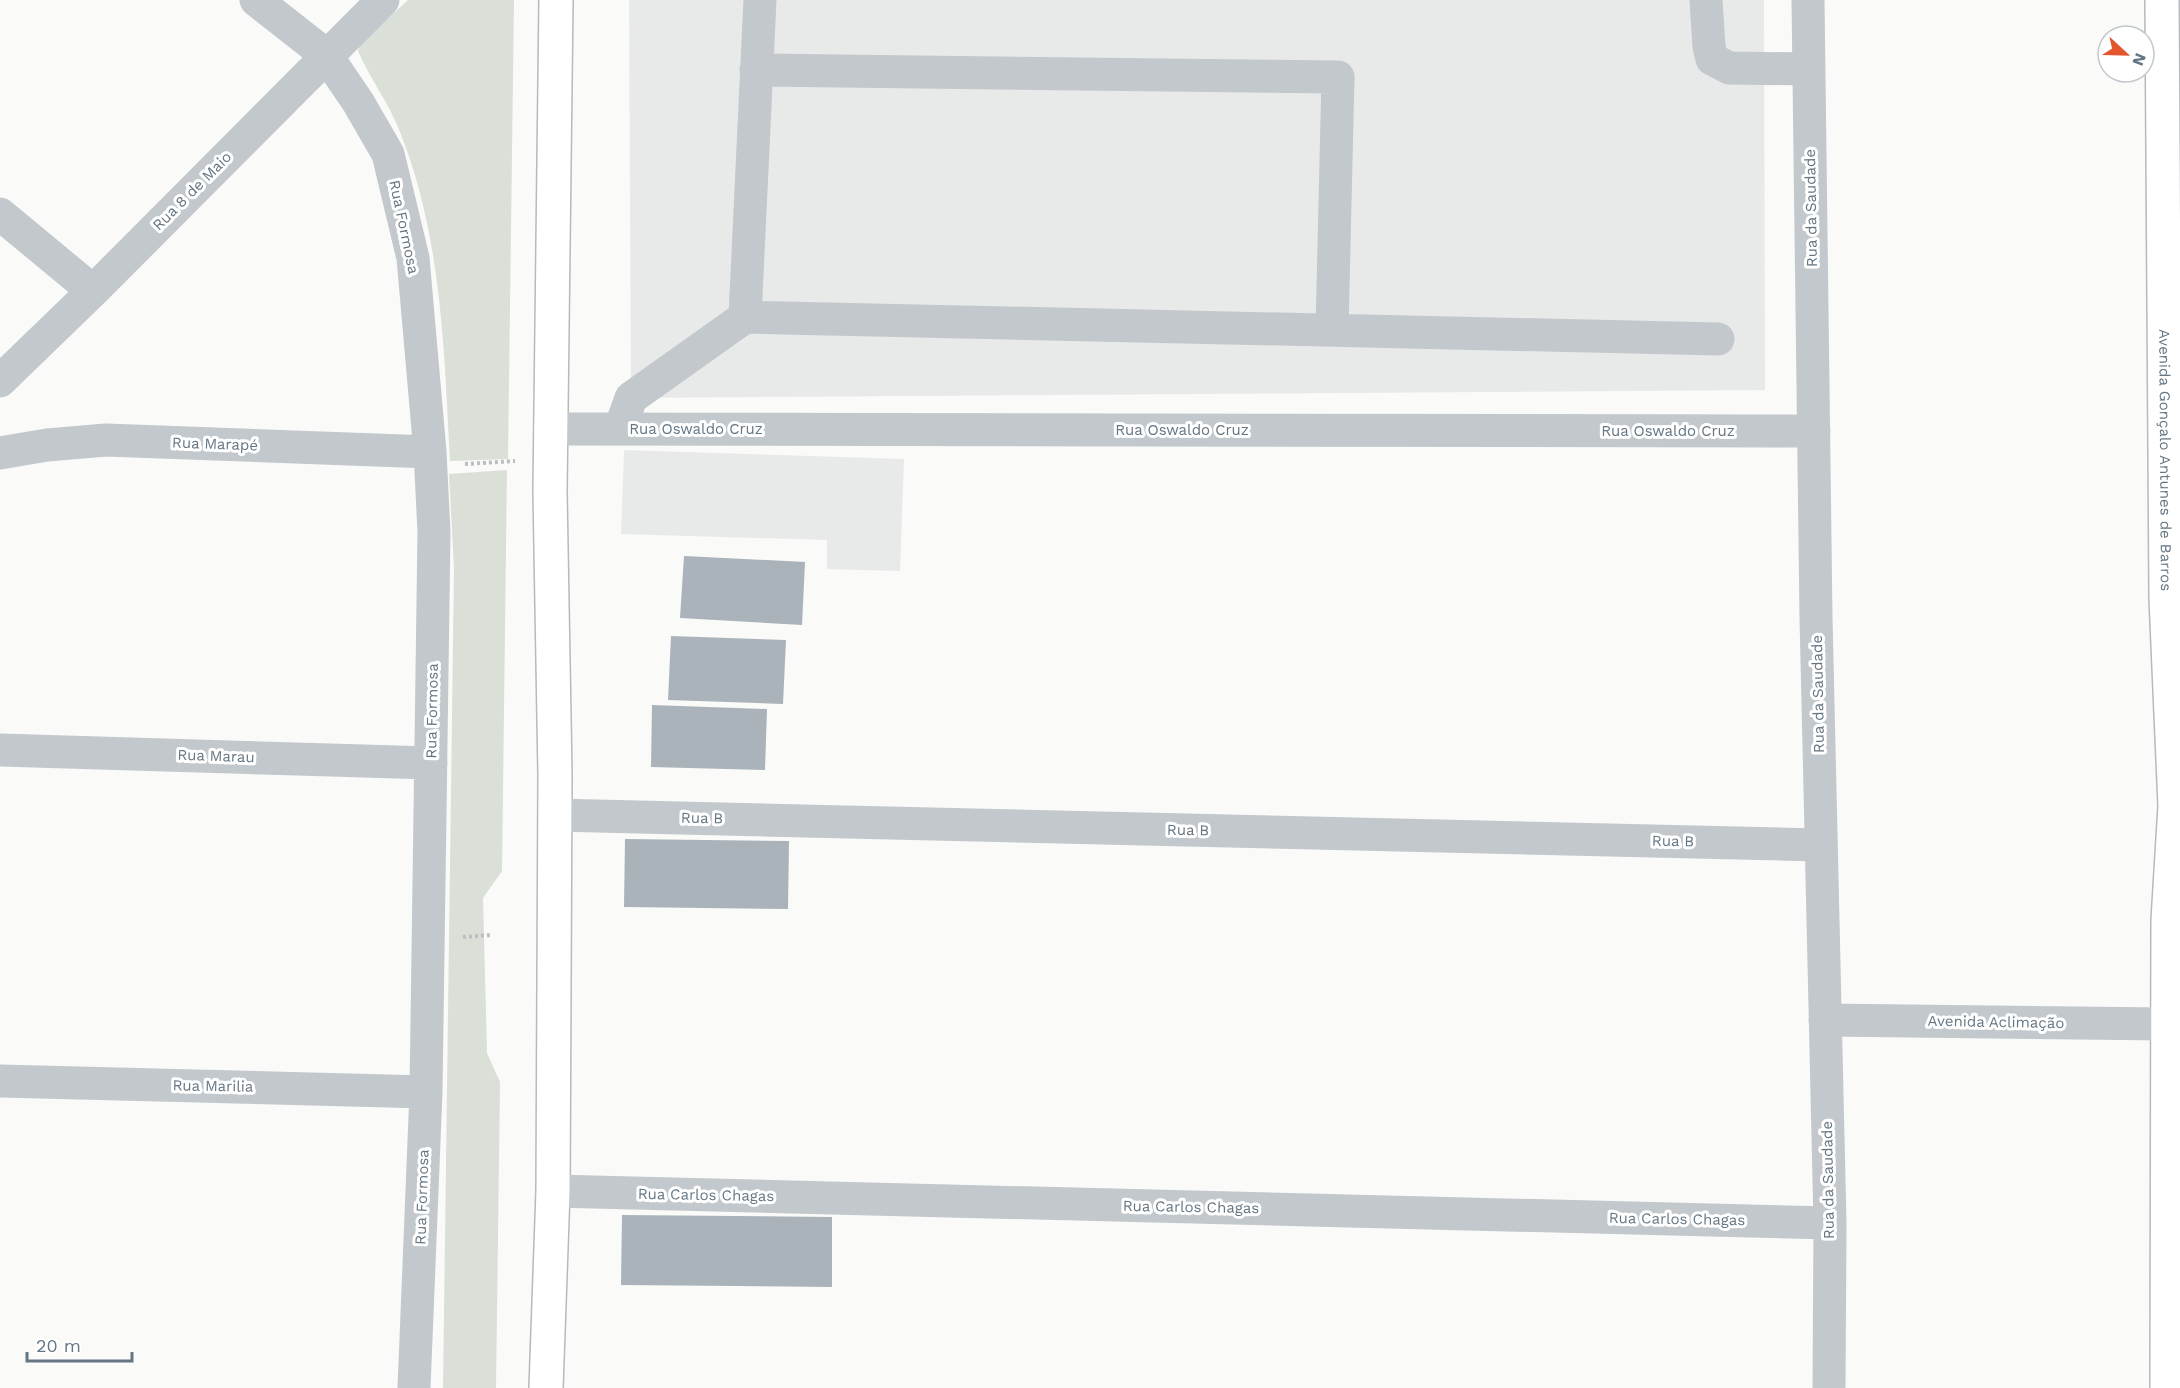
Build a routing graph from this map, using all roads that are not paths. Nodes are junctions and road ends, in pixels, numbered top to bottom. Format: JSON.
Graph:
{"nodes":[{"id":1,"x":256,"y":0,"type":"edge"},
{"id":2,"x":383,"y":0,"type":"edge"},
{"id":3,"x":556,"y":0,"type":"edge"},
{"id":4,"x":760,"y":0,"type":"edge"},
{"id":5,"x":1706,"y":0,"type":"edge"},
{"id":6,"x":1808,"y":0,"type":"edge"},
{"id":7,"x":2162,"y":0,"type":"edge"},
{"id":8,"x":326,"y":55,"type":"junction"},
{"id":9,"x":1809,"y":69,"type":"junction"},
{"id":10,"x":756,"y":70,"type":"junction"},
{"id":11,"x":0,"y":214,"type":"edge"},
{"id":12,"x":93,"y":291,"type":"junction"},
{"id":13,"x":745,"y":317,"type":"junction"},
{"id":14,"x":1332,"y":330,"type":"junction"},
{"id":15,"x":1718,"y":339,"type":"dead end"},
{"id":16,"x":0,"y":381,"type":"edge"},
{"id":17,"x":550,"y":429,"type":"junction"},
{"id":18,"x":620,"y":429,"type":"junction"},
{"id":19,"x":1814,"y":431,"type":"junction"},
{"id":20,"x":0,"y":453,"type":"edge"},
{"id":21,"x":444,"y":458,"type":"junction"},
{"id":22,"x":0,"y":750,"type":"edge"},
{"id":23,"x":432,"y":763,"type":"junction"},
{"id":24,"x":2177,"y":805,"type":"edge"},
{"id":25,"x":555,"y":815,"type":"junction"},
{"id":26,"x":1820,"y":845,"type":"junction"},
{"id":27,"x":1825,"y":1020,"type":"junction"},
{"id":28,"x":2167,"y":1024,"type":"junction"},
{"id":29,"x":0,"y":1081,"type":"edge"},
{"id":30,"x":426,"y":1092,"type":"junction"},
{"id":31,"x":553,"y":1191,"type":"junction"},
{"id":32,"x":1830,"y":1222,"type":"junction"},
{"id":33,"x":2174,"y":1328,"type":"edge"},
{"id":34,"x":414,"y":1388,"type":"edge"},
{"id":35,"x":546,"y":1388,"type":"edge"},
{"id":36,"x":1830,"y":1388,"type":"edge"},
{"id":37,"x":2167,"y":1388,"type":"edge"}],
"edges":[{"from":1,"to":8,"type":"street","name":"Rua Formosa"},
{"from":2,"to":8,"type":"street","name":"Rua 8 de Maio"},
{"from":3,"to":17,"type":"main road"},
{"from":4,"to":10,"type":"street"},
{"from":5,"to":9,"type":"street"},
{"from":6,"to":9,"type":"street","name":"Rua da Saudade"},
{"from":7,"to":24,"type":"main road","name":"Avenida Gonçalo Antunes de Barros"},
{"from":8,"to":12,"type":"street","name":"Rua 8 de Maio"},
{"from":8,"to":21,"type":"street","name":"Rua Formosa"},
{"from":9,"to":19,"type":"street","name":"Rua da Saudade"},
{"from":10,"to":13,"type":"street"},
{"from":10,"to":14,"type":"street"},
{"from":11,"to":12,"type":"street"},
{"from":12,"to":16,"type":"street","name":"Rua 8 de Maio"},
{"from":13,"to":14,"type":"street"},
{"from":13,"to":18,"type":"street"},
{"from":14,"to":15,"type":"street"},
{"from":17,"to":18,"type":"street","name":"Rua Oswaldo Cruz"},
{"from":17,"to":25,"type":"main road"},
{"from":18,"to":19,"type":"street","name":"Rua Oswaldo Cruz"},
{"from":19,"to":26,"type":"street","name":"Rua da Saudade"},
{"from":20,"to":21,"type":"street","name":"Rua Marapé"},
{"from":21,"to":23,"type":"street","name":"Rua Formosa"},
{"from":22,"to":23,"type":"street","name":"Rua Marau"},
{"from":23,"to":30,"type":"street","name":"Rua Formosa"},
{"from":24,"to":28,"type":"main road","name":"Avenida Gonçalo Antunes de Barros"},
{"from":25,"to":26,"type":"street","name":"Rua B"},
{"from":25,"to":31,"type":"main road"},
{"from":26,"to":27,"type":"street","name":"Rua da Saudade"},
{"from":27,"to":28,"type":"street","name":"Avenida Aclimação"},
{"from":27,"to":32,"type":"street","name":"Rua da Saudade"},
{"from":28,"to":33,"type":"main road","name":"Avenida Gonçalo Antunes de Barros"},
{"from":29,"to":30,"type":"street","name":"Rua Marilia"},
{"from":30,"to":34,"type":"street","name":"Rua Formosa"},
{"from":31,"to":32,"type":"street","name":"Rua Carlos Chagas"},
{"from":31,"to":35,"type":"main road"},
{"from":32,"to":36,"type":"street","name":"Rua da Saudade"},
{"from":33,"to":37,"type":"main road","name":"Avenida Gonçalo Antunes de Barros"}]}
